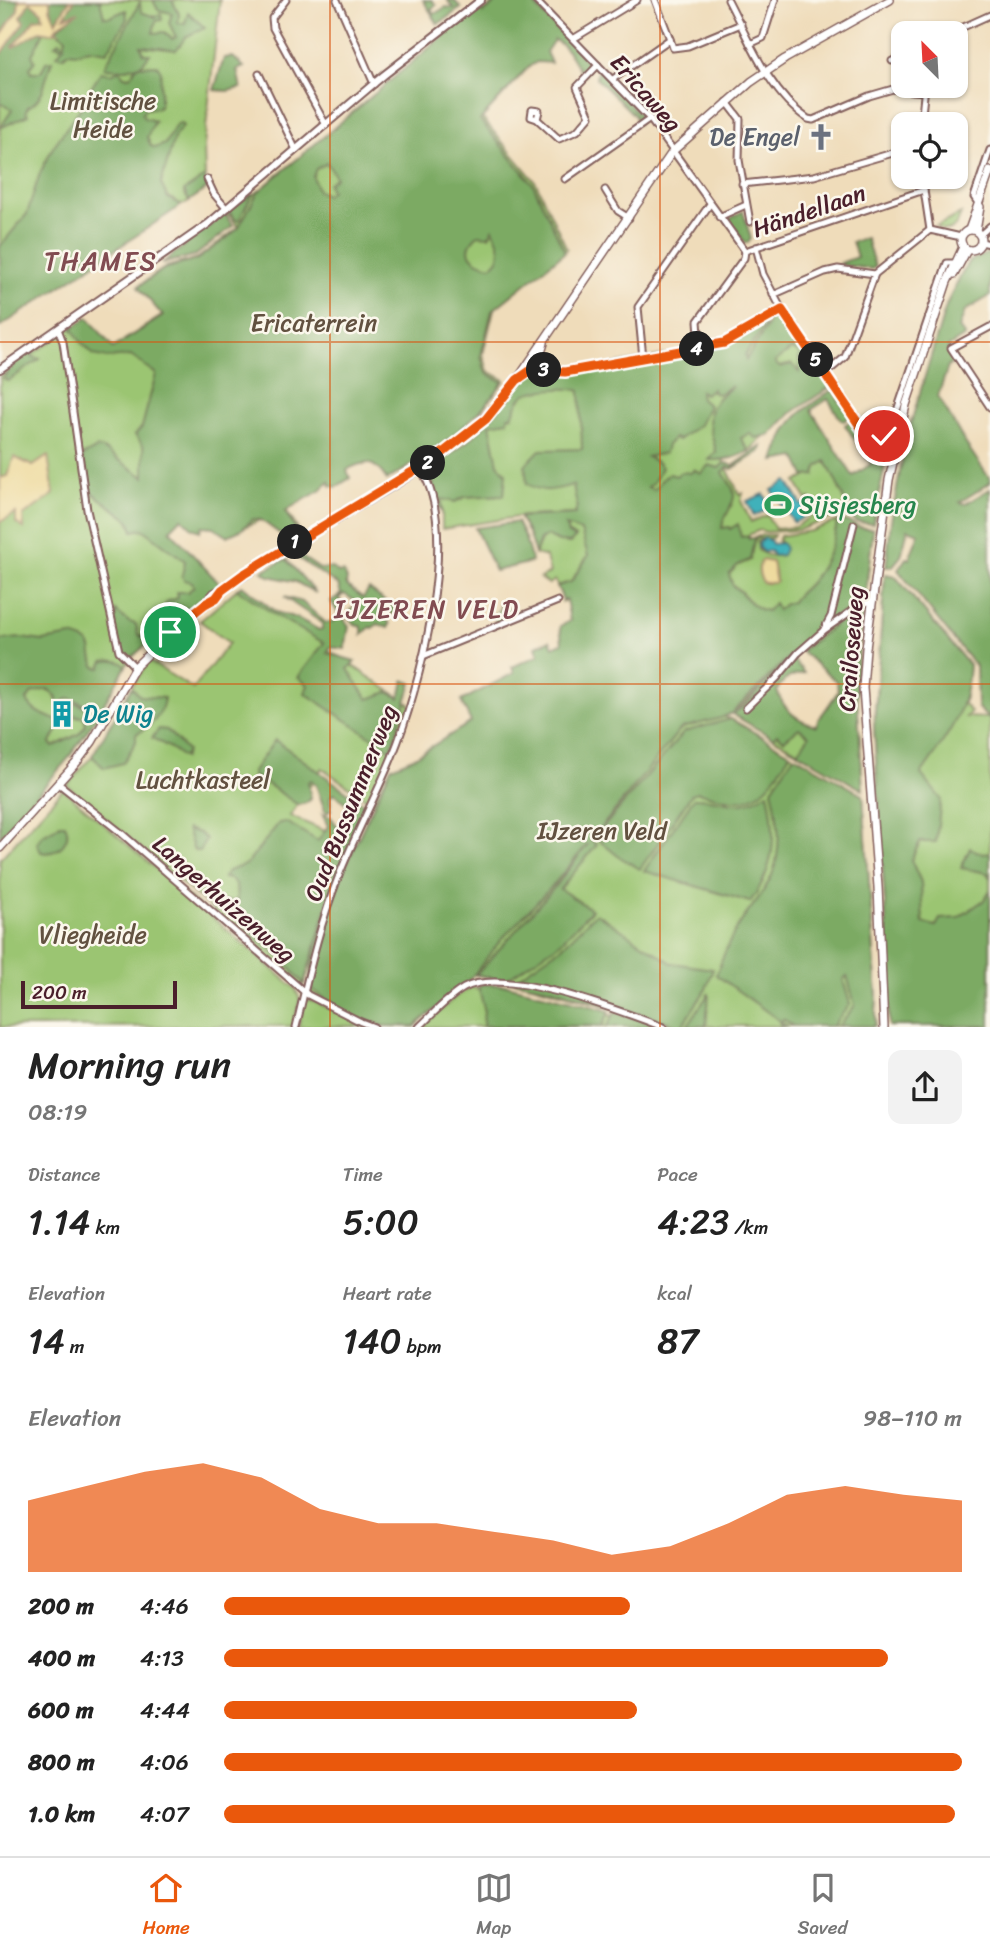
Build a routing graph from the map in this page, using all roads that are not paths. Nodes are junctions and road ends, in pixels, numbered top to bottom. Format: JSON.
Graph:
{"nodes":[{"id":1,"x":286,"y":0,"type":"edge"},
{"id":2,"x":337,"y":0,"type":"edge"},
{"id":3,"x":481,"y":0,"type":"edge"},
{"id":4,"x":535,"y":0,"type":"edge"},
{"id":5,"x":637,"y":0,"type":"edge"},
{"id":6,"x":655,"y":0,"type":"edge"},
{"id":7,"x":728,"y":0,"type":"edge"},
{"id":8,"x":775,"y":0,"type":"edge"},
{"id":9,"x":890,"y":0,"type":"edge"},
{"id":10,"x":990,"y":15,"type":"edge"},
{"id":11,"x":741,"y":24,"type":"junction"},
{"id":12,"x":968,"y":25,"type":"edge"},
{"id":13,"x":573,"y":39,"type":"junction"},
{"id":14,"x":670,"y":39,"type":"junction"},
{"id":15,"x":750,"y":44,"type":"junction"},
{"id":16,"x":598,"y":65,"type":"junction"},
{"id":17,"x":765,"y":72,"type":"junction"},
{"id":18,"x":259,"y":74,"type":"dead end"},
{"id":19,"x":613,"y":79,"type":"junction"},
{"id":20,"x":374,"y":84,"type":"junction"},
{"id":21,"x":891,"y":90,"type":"edge"},
{"id":22,"x":727,"y":103,"type":"junction"},
{"id":23,"x":537,"y":119,"type":"dead end"},
{"id":24,"x":650,"y":119,"type":"junction"},
{"id":25,"x":326,"y":125,"type":"junction"},
{"id":26,"x":296,"y":150,"type":"junction"},
{"id":27,"x":990,"y":150,"type":"edge"},
{"id":28,"x":673,"y":151,"type":"junction"},
{"id":29,"x":891,"y":153,"type":"edge"},
{"id":30,"x":990,"y":170,"type":"edge"},
{"id":31,"x":207,"y":179,"type":"dead end"},
{"id":32,"x":565,"y":179,"type":"dead end"},
{"id":33,"x":742,"y":184,"type":"junction"},
{"id":34,"x":606,"y":190,"type":"dead end"},
{"id":35,"x":923,"y":190,"type":"joint"},
{"id":36,"x":978,"y":203,"type":"junction"},
{"id":37,"x":710,"y":204,"type":"junction"},
{"id":38,"x":746,"y":205,"type":"junction"},
{"id":39,"x":226,"y":208,"type":"junction"},
{"id":40,"x":719,"y":217,"type":"junction"},
{"id":41,"x":629,"y":218,"type":"junction"},
{"id":42,"x":750,"y":222,"type":"dead end"},
{"id":43,"x":990,"y":226,"type":"edge"},
{"id":44,"x":930,"y":230,"type":"junction"},
{"id":45,"x":976,"y":235,"type":"junction"},
{"id":46,"x":961,"y":237,"type":"junction"},
{"id":47,"x":990,"y":244,"type":"edge"},
{"id":48,"x":756,"y":247,"type":"junction"},
{"id":49,"x":965,"y":248,"type":"junction"},
{"id":50,"x":745,"y":251,"type":"junction"},
{"id":51,"x":958,"y":262,"type":"junction"},
{"id":52,"x":875,"y":274,"type":"junction"},
{"id":53,"x":773,"y":295,"type":"junction"},
{"id":54,"x":782,"y":310,"type":"junction"},
{"id":55,"x":990,"y":327,"type":"edge"},
{"id":56,"x":58,"y":329,"type":"junction"},
{"id":57,"x":700,"y":348,"type":"junction"},
{"id":58,"x":643,"y":358,"type":"junction"},
{"id":59,"x":534,"y":363,"type":"junction"},
{"id":60,"x":0,"y":369,"type":"edge"},
{"id":61,"x":825,"y":374,"type":"junction"},
{"id":62,"x":990,"y":407,"type":"edge"},
{"id":63,"x":888,"y":437,"type":"junction"},
{"id":64,"x":898,"y":441,"type":"junction"},
{"id":65,"x":420,"y":468,"type":"junction"},
{"id":66,"x":854,"y":524,"type":"dead end"},
{"id":67,"x":873,"y":597,"type":"junction"},
{"id":68,"x":558,"y":601,"type":"dead end"},
{"id":69,"x":823,"y":631,"type":"junction"},
{"id":70,"x":423,"y":656,"type":"junction"},
{"id":71,"x":135,"y":667,"type":"junction"},
{"id":72,"x":746,"y":708,"type":"dead end"},
{"id":73,"x":60,"y":784,"type":"junction"},
{"id":74,"x":0,"y":848,"type":"edge"},
{"id":75,"x":304,"y":992,"type":"junction"},
{"id":76,"x":296,"y":1027,"type":"edge"},
{"id":77,"x":374,"y":1027,"type":"edge"},
{"id":78,"x":419,"y":1027,"type":"edge"},
{"id":79,"x":663,"y":1027,"type":"edge"},
{"id":80,"x":884,"y":1027,"type":"edge"}],
"edges":[{"from":1,"to":25,"type":"street"},
{"from":2,"to":20,"type":"street"},
{"from":3,"to":20,"type":"street"},
{"from":4,"to":13,"type":"street","name":"Ericaweg"},
{"from":5,"to":13,"type":"street"},
{"from":6,"to":14,"type":"street"},
{"from":7,"to":11,"type":"street"},
{"from":8,"to":15,"type":"street"},
{"from":9,"to":17,"type":"main road"},
{"from":10,"to":12,"type":"street"},
{"from":11,"to":14,"type":"street"},
{"from":11,"to":15,"type":"street"},
{"from":13,"to":16,"type":"street","name":"Ericaweg"},
{"from":14,"to":19,"type":"street"},
{"from":15,"to":17,"type":"street"},
{"from":16,"to":19,"type":"street","name":"Ericaweg"},
{"from":16,"to":23,"type":"street"},
{"from":17,"to":21,"type":"street"},
{"from":17,"to":22,"type":"main road"},
{"from":18,"to":26,"type":"street"},
{"from":19,"to":24,"type":"street","name":"Ericaweg"},
{"from":20,"to":25,"type":"street"},
{"from":22,"to":28,"type":"main road"},
{"from":22,"to":33,"type":"street"},
{"from":24,"to":28,"type":"street","name":"Ericaweg"},
{"from":24,"to":32,"type":"street"},
{"from":25,"to":26,"type":"street"},
{"from":26,"to":39,"type":"street"},
{"from":27,"to":36,"type":"street"},
{"from":28,"to":37,"type":"street","name":"Ericaweg"},
{"from":28,"to":41,"type":"main road"},
{"from":29,"to":33,"type":"street"},
{"from":30,"to":36,"type":"main road"},
{"from":31,"to":39,"type":"street"},
{"from":33,"to":38,"type":"street"},
{"from":34,"to":41,"type":"street"},
{"from":35,"to":44,"type":"street"},
{"from":35,"to":48,"type":"street","name":"Händellaan"},
{"from":36,"to":45,"type":"main road"},
{"from":37,"to":40,"type":"street","name":"Ericaweg"},
{"from":37,"to":58,"type":"street"},
{"from":38,"to":40,"type":"street"},
{"from":38,"to":42,"type":"street"},
{"from":39,"to":56,"type":"street"},
{"from":40,"to":50,"type":"street","name":"Ericaweg"},
{"from":41,"to":59,"type":"main road"},
{"from":43,"to":45,"type":"street"},
{"from":44,"to":46,"type":"street"},
{"from":44,"to":52,"type":"street"},
{"from":45,"to":46,"type":"main road"},
{"from":45,"to":47,"type":"street"},
{"from":45,"to":49,"type":"main road"},
{"from":46,"to":49,"type":"main road"},
{"from":48,"to":50,"type":"street","name":"Händellaan"},
{"from":48,"to":53,"type":"street"},
{"from":49,"to":51,"type":"main road","name":"Crailoseweg"},
{"from":50,"to":57,"type":"street"},
{"from":51,"to":63,"type":"street","name":"Crailoseweg"},
{"from":51,"to":64,"type":"main road","name":"Crailoseweg"},
{"from":52,"to":53,"type":"street"},
{"from":52,"to":61,"type":"street"},
{"from":53,"to":54,"type":"street"},
{"from":54,"to":57,"type":"street"},
{"from":54,"to":61,"type":"street"},
{"from":55,"to":62,"type":"street"},
{"from":56,"to":60,"type":"street"},
{"from":56,"to":71,"type":"street"},
{"from":57,"to":58,"type":"street"},
{"from":58,"to":59,"type":"street"},
{"from":59,"to":65,"type":"main road"},
{"from":61,"to":63,"type":"street"},
{"from":63,"to":64,"type":"street"},
{"from":64,"to":67,"type":"main road","name":"Crailoseweg"},
{"from":65,"to":70,"type":"street","name":"Oud Bussummerweg"},
{"from":65,"to":71,"type":"main road"},
{"from":66,"to":69,"type":"street"},
{"from":67,"to":69,"type":"street"},
{"from":67,"to":80,"type":"main road","name":"Crailoseweg"},
{"from":68,"to":70,"type":"street"},
{"from":69,"to":72,"type":"street"},
{"from":70,"to":75,"type":"street","name":"Oud Bussummerweg"},
{"from":71,"to":73,"type":"main road"},
{"from":73,"to":74,"type":"main road"},
{"from":73,"to":75,"type":"street","name":"Langerhuizenweg"},
{"from":75,"to":76,"type":"street","name":"Oud Bussummerweg"},
{"from":75,"to":77,"type":"street","name":"Langerhuizenweg"},
{"from":78,"to":79,"type":"street"}]}
